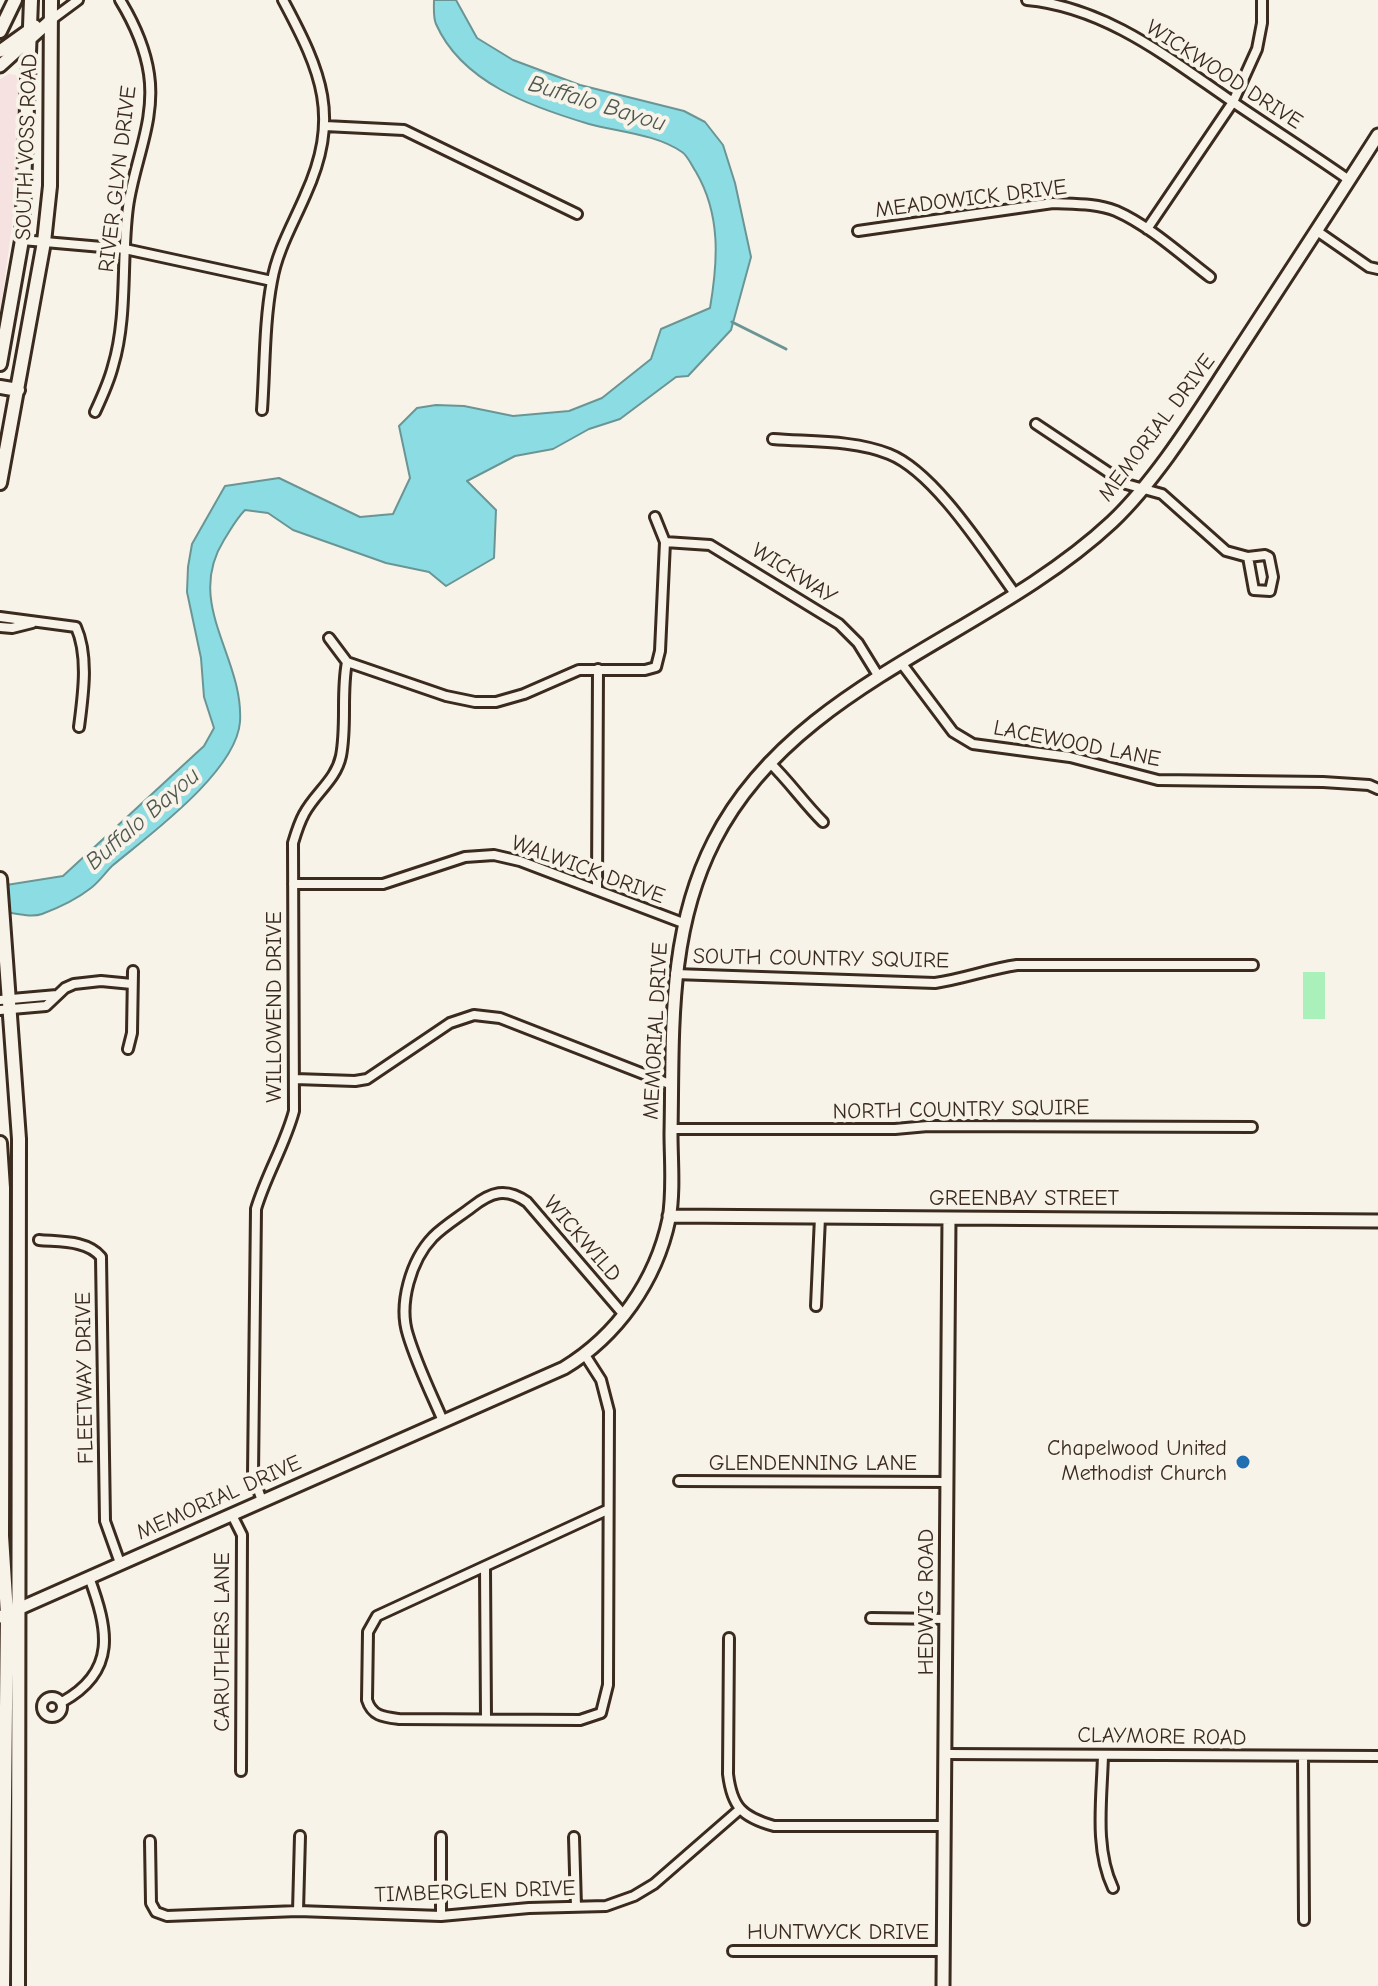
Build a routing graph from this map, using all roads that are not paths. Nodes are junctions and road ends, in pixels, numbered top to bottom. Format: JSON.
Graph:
{"nodes":[{"id":1,"x":15,"y":0,"type":"edge"},
{"id":2,"x":31,"y":0,"type":"edge"},
{"id":3,"x":51,"y":0,"type":"edge"},
{"id":4,"x":78,"y":0,"type":"edge"},
{"id":5,"x":120,"y":0,"type":"edge"},
{"id":6,"x":283,"y":0,"type":"edge"},
{"id":7,"x":1027,"y":0,"type":"edge"},
{"id":8,"x":1262,"y":0,"type":"edge"},
{"id":9,"x":51,"y":20,"type":"junction"},
{"id":10,"x":0,"y":31,"type":"edge"},
{"id":11,"x":31,"y":33,"type":"junction"},
{"id":12,"x":0,"y":51,"type":"edge"},
{"id":13,"x":0,"y":66,"type":"edge"},
{"id":14,"x":1233,"y":102,"type":"junction"},
{"id":15,"x":325,"y":126,"type":"junction"},
{"id":16,"x":1378,"y":135,"type":"edge"},
{"id":17,"x":1349,"y":180,"type":"junction"},
{"id":18,"x":577,"y":214,"type":"dead end"},
{"id":19,"x":1147,"y":229,"type":"junction"},
{"id":20,"x":858,"y":231,"type":"dead end"},
{"id":21,"x":1317,"y":231,"type":"junction"},
{"id":22,"x":22,"y":240,"type":"junction"},
{"id":23,"x":44,"y":242,"type":"junction"},
{"id":24,"x":125,"y":249,"type":"junction"},
{"id":25,"x":1378,"y":269,"type":"edge"},
{"id":26,"x":1210,"y":277,"type":"dead end"},
{"id":27,"x":272,"y":281,"type":"junction"},
{"id":28,"x":0,"y":364,"type":"edge"},
{"id":29,"x":0,"y":387,"type":"edge"},
{"id":30,"x":18,"y":390,"type":"junction"},
{"id":31,"x":262,"y":410,"type":"dead end"},
{"id":32,"x":95,"y":412,"type":"dead end"},
{"id":33,"x":1036,"y":424,"type":"dead end"},
{"id":34,"x":773,"y":439,"type":"dead end"},
{"id":35,"x":0,"y":483,"type":"edge"},
{"id":36,"x":1142,"y":489,"type":"junction"},
{"id":37,"x":655,"y":517,"type":"dead end"},
{"id":38,"x":665,"y":542,"type":"junction"},
{"id":39,"x":1248,"y":557,"type":"junction"},
{"id":40,"x":1016,"y":595,"type":"junction"},
{"id":41,"x":0,"y":617,"type":"edge"},
{"id":42,"x":33,"y":623,"type":"junction"},
{"id":43,"x":0,"y":627,"type":"edge"},
{"id":44,"x":329,"y":638,"type":"dead end"},
{"id":45,"x":347,"y":662,"type":"junction"},
{"id":46,"x":902,"y":664,"type":"junction"},
{"id":47,"x":598,"y":669,"type":"junction"},
{"id":48,"x":879,"y":677,"type":"junction"},
{"id":49,"x":79,"y":727,"type":"dead end"},
{"id":50,"x":768,"y":762,"type":"junction"},
{"id":51,"x":1378,"y":789,"type":"edge"},
{"id":52,"x":823,"y":822,"type":"dead end"},
{"id":53,"x":0,"y":879,"type":"edge"},
{"id":54,"x":293,"y":884,"type":"junction"},
{"id":55,"x":597,"y":889,"type":"junction"},
{"id":56,"x":683,"y":923,"type":"junction"},
{"id":57,"x":3,"y":963,"type":"edge"},
{"id":58,"x":1253,"y":965,"type":"dead end"},
{"id":59,"x":133,"y":971,"type":"dead end"},
{"id":60,"x":675,"y":974,"type":"junction"},
{"id":61,"x":132,"y":984,"type":"junction"},
{"id":62,"x":4,"y":1005,"type":"edge"},
{"id":63,"x":128,"y":1049,"type":"dead end"},
{"id":64,"x":295,"y":1079,"type":"junction"},
{"id":65,"x":672,"y":1085,"type":"junction"},
{"id":66,"x":0,"y":1093,"type":"edge"},
{"id":67,"x":15,"y":1093,"type":"junction"},
{"id":68,"x":1252,"y":1127,"type":"dead end"},
{"id":69,"x":671,"y":1129,"type":"junction"},
{"id":70,"x":0,"y":1143,"type":"edge"},
{"id":71,"x":669,"y":1216,"type":"junction"},
{"id":72,"x":820,"y":1217,"type":"junction"},
{"id":73,"x":949,"y":1218,"type":"junction"},
{"id":74,"x":1378,"y":1221,"type":"edge"},
{"id":75,"x":39,"y":1240,"type":"dead end"},
{"id":76,"x":2,"y":1292,"type":"junction"},
{"id":77,"x":19,"y":1293,"type":"junction"},
{"id":78,"x":816,"y":1306,"type":"dead end"},
{"id":79,"x":624,"y":1315,"type":"junction"},
{"id":80,"x":585,"y":1355,"type":"junction"},
{"id":81,"x":1,"y":1393,"type":"edge"},
{"id":82,"x":18,"y":1394,"type":"junction"},
{"id":83,"x":443,"y":1421,"type":"junction"},
{"id":84,"x":679,"y":1481,"type":"dead end"},
{"id":85,"x":947,"y":1482,"type":"junction"},
{"id":86,"x":262,"y":1501,"type":"junction"},
{"id":87,"x":607,"y":1510,"type":"junction"},
{"id":88,"x":232,"y":1515,"type":"junction"},
{"id":89,"x":120,"y":1563,"type":"junction"},
{"id":90,"x":485,"y":1568,"type":"junction"},
{"id":91,"x":89,"y":1577,"type":"junction"},
{"id":92,"x":20,"y":1608,"type":"junction"},
{"id":93,"x":4,"y":1615,"type":"edge"},
{"id":94,"x":871,"y":1618,"type":"dead end"},
{"id":95,"x":947,"y":1619,"type":"junction"},
{"id":96,"x":729,"y":1638,"type":"dead end"},
{"id":97,"x":62,"y":1702,"type":"dead end"},
{"id":98,"x":486,"y":1719,"type":"junction"},
{"id":99,"x":946,"y":1754,"type":"junction"},
{"id":100,"x":1103,"y":1755,"type":"junction"},
{"id":101,"x":1303,"y":1756,"type":"junction"},
{"id":102,"x":1378,"y":1756,"type":"edge"},
{"id":103,"x":241,"y":1771,"type":"dead end"},
{"id":104,"x":739,"y":1810,"type":"junction"},
{"id":105,"x":943,"y":1826,"type":"junction"},
{"id":106,"x":300,"y":1836,"type":"dead end"},
{"id":107,"x":441,"y":1837,"type":"dead end"},
{"id":108,"x":574,"y":1837,"type":"dead end"},
{"id":109,"x":150,"y":1841,"type":"dead end"},
{"id":110,"x":1113,"y":1888,"type":"dead end"},
{"id":111,"x":576,"y":1907,"type":"junction"},
{"id":112,"x":298,"y":1911,"type":"junction"},
{"id":113,"x":441,"y":1916,"type":"junction"},
{"id":114,"x":1304,"y":1920,"type":"dead end"},
{"id":115,"x":2,"y":1939,"type":"edge"},
{"id":116,"x":19,"y":1939,"type":"junction"},
{"id":117,"x":733,"y":1951,"type":"dead end"},
{"id":118,"x":944,"y":1951,"type":"junction"},
{"id":119,"x":3,"y":1986,"type":"edge"},
{"id":120,"x":18,"y":1986,"type":"edge"},
{"id":121,"x":943,"y":1986,"type":"edge"}],
"edges":[{"from":1,"to":10,"type":"main road"},
{"from":2,"to":11,"type":"main road","name":"SOUTH VOSS ROAD"},
{"from":3,"to":9,"type":"main road","name":"SOUTH VOSS ROAD"},
{"from":4,"to":9,"type":"street"},
{"from":5,"to":24,"type":"street","name":"RIVER GLYN DRIVE"},
{"from":6,"to":15,"type":"street"},
{"from":7,"to":14,"type":"street","name":"WICKWOOD DRIVE"},
{"from":8,"to":14,"type":"street"},
{"from":9,"to":11,"type":"street"},
{"from":9,"to":23,"type":"main road","name":"SOUTH VOSS ROAD"},
{"from":11,"to":12,"type":"street"},
{"from":11,"to":13,"type":"street"},
{"from":11,"to":22,"type":"main road","name":"SOUTH VOSS ROAD"},
{"from":14,"to":17,"type":"street","name":"WICKWOOD DRIVE"},
{"from":14,"to":19,"type":"street"},
{"from":15,"to":18,"type":"street"},
{"from":15,"to":27,"type":"street"},
{"from":16,"to":17,"type":"street","name":"MEMORIAL DRIVE"},
{"from":17,"to":21,"type":"street","name":"MEMORIAL DRIVE"},
{"from":19,"to":20,"type":"street","name":"MEADOWICK DRIVE"},
{"from":19,"to":26,"type":"street","name":"MEADOWICK DRIVE"},
{"from":21,"to":25,"type":"street"},
{"from":21,"to":36,"type":"street","name":"MEMORIAL DRIVE"},
{"from":22,"to":23,"type":"street"},
{"from":22,"to":28,"type":"main road","name":"SOUTH VOSS ROAD"},
{"from":23,"to":24,"type":"street"},
{"from":23,"to":30,"type":"main road","name":"SOUTH VOSS ROAD"},
{"from":24,"to":27,"type":"street"},
{"from":24,"to":32,"type":"street","name":"RIVER GLYN DRIVE"},
{"from":27,"to":31,"type":"street"},
{"from":29,"to":30,"type":"main road"},
{"from":30,"to":35,"type":"main road","name":"SOUTH VOSS ROAD"},
{"from":33,"to":36,"type":"street"},
{"from":34,"to":40,"type":"street"},
{"from":36,"to":39,"type":"street"},
{"from":36,"to":40,"type":"street","name":"MEMORIAL DRIVE"},
{"from":37,"to":38,"type":"street"},
{"from":38,"to":47,"type":"street"},
{"from":38,"to":48,"type":"street","name":"WICKWAY"},
{"from":39,"to":39,"type":"street"},
{"from":40,"to":46,"type":"street","name":"MEMORIAL DRIVE"},
{"from":41,"to":42,"type":"street"},
{"from":42,"to":43,"type":"street"},
{"from":42,"to":49,"type":"street"},
{"from":44,"to":45,"type":"street"},
{"from":45,"to":47,"type":"street"},
{"from":45,"to":54,"type":"street","name":"WILLOWEND DRIVE"},
{"from":46,"to":48,"type":"street","name":"MEMORIAL DRIVE"},
{"from":46,"to":51,"type":"street","name":"LACEWOOD LANE"},
{"from":47,"to":55,"type":"street"},
{"from":48,"to":50,"type":"street","name":"MEMORIAL DRIVE"},
{"from":50,"to":52,"type":"street"},
{"from":50,"to":56,"type":"street","name":"MEMORIAL DRIVE"},
{"from":53,"to":57,"type":"main road"},
{"from":54,"to":55,"type":"street","name":"WALWICK DRIVE"},
{"from":54,"to":64,"type":"street","name":"WILLOWEND DRIVE"},
{"from":55,"to":56,"type":"street","name":"WALWICK DRIVE"},
{"from":56,"to":60,"type":"street","name":"MEMORIAL DRIVE"},
{"from":57,"to":62,"type":"main road"},
{"from":58,"to":60,"type":"street","name":"SOUTH COUNTRY SQUIRE"},
{"from":59,"to":61,"type":"street"},
{"from":60,"to":65,"type":"street","name":"MEMORIAL DRIVE"},
{"from":61,"to":62,"type":"street"},
{"from":61,"to":63,"type":"street"},
{"from":62,"to":67,"type":"main road"},
{"from":64,"to":65,"type":"street"},
{"from":64,"to":86,"type":"street","name":"WILLOWEND DRIVE"},
{"from":65,"to":69,"type":"street","name":"MEMORIAL DRIVE"},
{"from":66,"to":67,"type":"main road"},
{"from":67,"to":77,"type":"main road"},
{"from":68,"to":69,"type":"street","name":"NORTH COUNTRY SQUIRE"},
{"from":69,"to":71,"type":"street","name":"MEMORIAL DRIVE"},
{"from":70,"to":76,"type":"main road"},
{"from":71,"to":72,"type":"street","name":"GREENBAY STREET"},
{"from":71,"to":79,"type":"street","name":"MEMORIAL DRIVE"},
{"from":72,"to":73,"type":"street","name":"GREENBAY STREET"},
{"from":72,"to":78,"type":"street"},
{"from":73,"to":74,"type":"street","name":"GREENBAY STREET"},
{"from":73,"to":85,"type":"street","name":"HEDWIG ROAD"},
{"from":75,"to":89,"type":"street","name":"FLEETWAY DRIVE"},
{"from":76,"to":77,"type":"main road"},
{"from":76,"to":81,"type":"main road"},
{"from":77,"to":82,"type":"main road"},
{"from":79,"to":80,"type":"street","name":"MEMORIAL DRIVE"},
{"from":79,"to":83,"type":"street","name":"WICKWILD"},
{"from":80,"to":83,"type":"street","name":"MEMORIAL DRIVE"},
{"from":80,"to":87,"type":"street"},
{"from":81,"to":82,"type":"main road"},
{"from":81,"to":93,"type":"main road"},
{"from":82,"to":92,"type":"main road"},
{"from":83,"to":86,"type":"street","name":"MEMORIAL DRIVE"},
{"from":84,"to":85,"type":"street","name":"GLENDENNING LANE"},
{"from":85,"to":95,"type":"street","name":"HEDWIG ROAD"},
{"from":86,"to":88,"type":"street","name":"MEMORIAL DRIVE"},
{"from":87,"to":90,"type":"street"},
{"from":87,"to":98,"type":"street"},
{"from":88,"to":89,"type":"street","name":"MEMORIAL DRIVE"},
{"from":88,"to":103,"type":"street","name":"CARUTHERS LANE"},
{"from":89,"to":91,"type":"street","name":"MEMORIAL DRIVE"},
{"from":90,"to":98,"type":"street"},
{"from":90,"to":98,"type":"street"},
{"from":91,"to":92,"type":"street","name":"MEMORIAL DRIVE"},
{"from":91,"to":97,"type":"street"},
{"from":92,"to":93,"type":"street","name":"MEMORIAL DRIVE"},
{"from":92,"to":116,"type":"main road"},
{"from":93,"to":115,"type":"main road"},
{"from":94,"to":95,"type":"street"},
{"from":95,"to":99,"type":"street","name":"HEDWIG ROAD"},
{"from":96,"to":104,"type":"street"},
{"from":99,"to":100,"type":"street","name":"CLAYMORE ROAD"},
{"from":99,"to":105,"type":"street","name":"HEDWIG ROAD"},
{"from":100,"to":101,"type":"street","name":"CLAYMORE ROAD"},
{"from":100,"to":110,"type":"street"},
{"from":101,"to":102,"type":"street","name":"CLAYMORE ROAD"},
{"from":101,"to":114,"type":"street"},
{"from":104,"to":105,"type":"street"},
{"from":104,"to":111,"type":"street","name":"TIMBERGLEN DRIVE"},
{"from":105,"to":118,"type":"street","name":"HEDWIG ROAD"},
{"from":106,"to":112,"type":"street"},
{"from":107,"to":113,"type":"street"},
{"from":108,"to":111,"type":"street"},
{"from":109,"to":112,"type":"street","name":"TIMBERGLEN DRIVE"},
{"from":111,"to":113,"type":"street","name":"TIMBERGLEN DRIVE"},
{"from":112,"to":113,"type":"street","name":"TIMBERGLEN DRIVE"},
{"from":115,"to":116,"type":"street"},
{"from":115,"to":119,"type":"main road"},
{"from":116,"to":120,"type":"main road"},
{"from":117,"to":118,"type":"street","name":"HUNTWYCK DRIVE"},
{"from":118,"to":121,"type":"street","name":"HEDWIG ROAD"}]}
